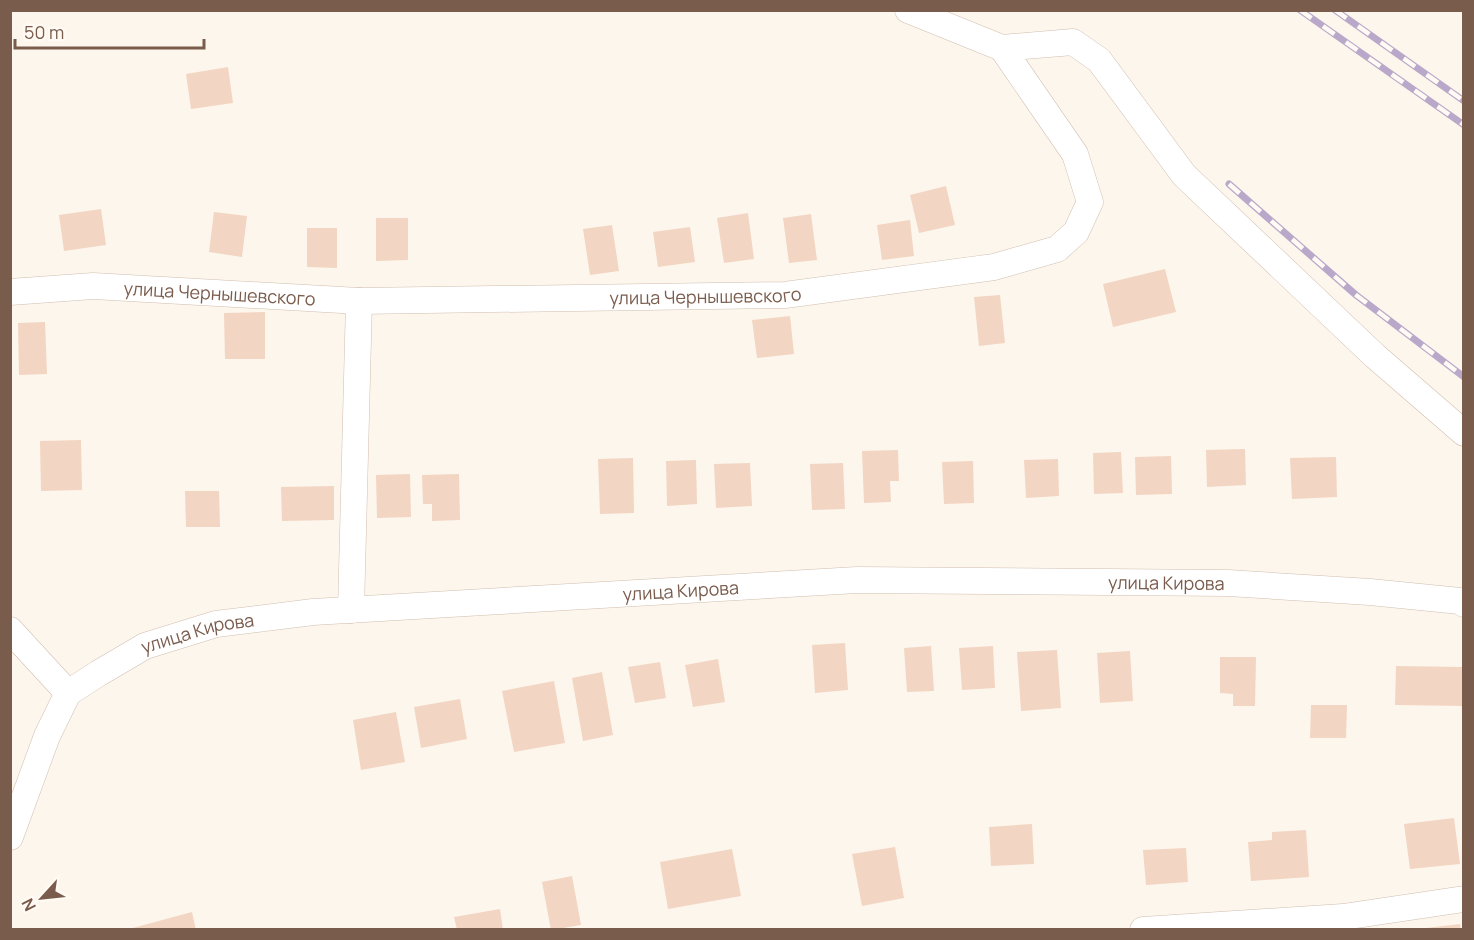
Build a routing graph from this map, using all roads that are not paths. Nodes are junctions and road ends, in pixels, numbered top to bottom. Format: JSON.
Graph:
{"nodes":[{"id":1,"x":908,"y":10,"type":"edge"},
{"id":2,"x":1002,"y":48,"type":"junction"},
{"id":3,"x":10,"y":292,"type":"edge"},
{"id":4,"x":358,"y":301,"type":"junction"},
{"id":5,"x":1464,"y":433,"type":"edge"},
{"id":6,"x":1462,"y":601,"type":"edge"},
{"id":7,"x":351,"y":610,"type":"junction"},
{"id":8,"x":10,"y":630,"type":"edge"},
{"id":9,"x":68,"y":693,"type":"junction"},
{"id":10,"x":10,"y":837,"type":"edge"},
{"id":11,"x":1464,"y":899,"type":"edge"},
{"id":12,"x":1143,"y":930,"type":"edge"}],
"edges":[{"from":1,"to":2,"type":"street"},
{"from":2,"to":4,"type":"street","name":"улица Чернышевского"},
{"from":2,"to":5,"type":"street"},
{"from":3,"to":4,"type":"street","name":"улица Чернышевского"},
{"from":4,"to":7,"type":"street"},
{"from":6,"to":7,"type":"street","name":"улица Кирова"},
{"from":7,"to":9,"type":"street","name":"улица Кирова"},
{"from":8,"to":9,"type":"street"},
{"from":9,"to":10,"type":"street"},
{"from":11,"to":12,"type":"street"}]}
